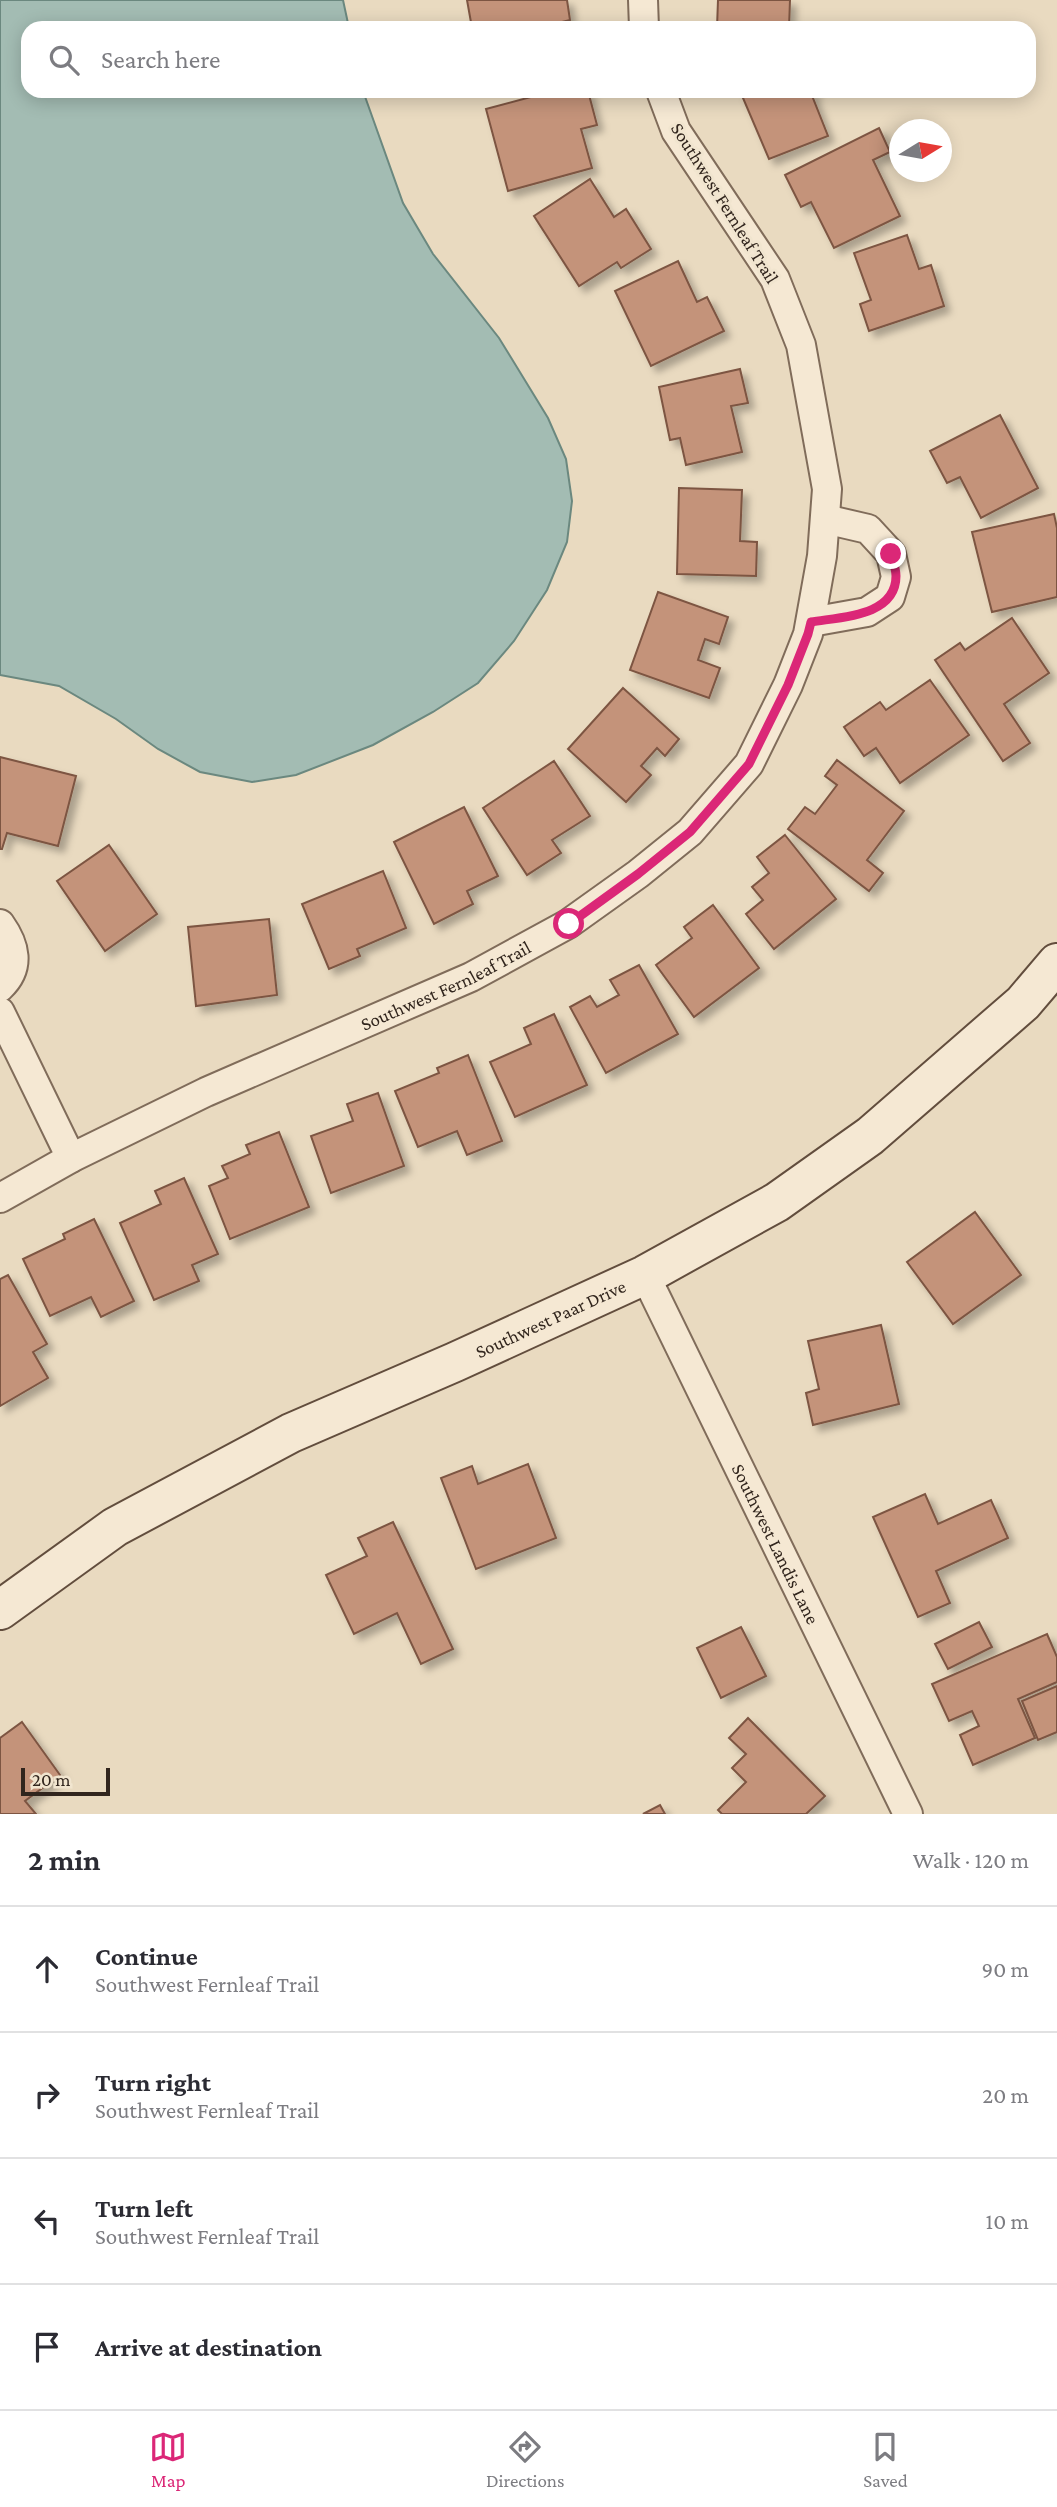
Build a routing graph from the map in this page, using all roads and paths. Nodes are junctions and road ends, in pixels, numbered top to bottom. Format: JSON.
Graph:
{"nodes":[{"id":1,"x":643,"y":0,"type":"edge"},
{"id":2,"x":644,"y":21,"type":"edge"},
{"id":3,"x":664,"y":98,"type":"edge"},
{"id":4,"x":825,"y":519,"type":"junction"},
{"id":5,"x":811,"y":622,"type":"junction"},
{"id":6,"x":0,"y":924,"type":"edge"},
{"id":7,"x":1057,"y":963,"type":"edge"},
{"id":8,"x":0,"y":987,"type":"edge"},
{"id":9,"x":0,"y":1012,"type":"edge"},
{"id":10,"x":71,"y":1158,"type":"junction"},
{"id":11,"x":0,"y":1198,"type":"edge"},
{"id":12,"x":645,"y":1275,"type":"junction"},
{"id":13,"x":0,"y":1610,"type":"edge"},
{"id":14,"x":908,"y":1814,"type":"edge"}],
"edges":[{"from":1,"to":2,"type":"street"},
{"from":3,"to":4,"type":"street","name":"Southwest Fernleaf Trail"},
{"from":4,"to":5,"type":"street","name":"Southwest Fernleaf Trail"},
{"from":4,"to":5,"type":"street"},
{"from":5,"to":10,"type":"street","name":"Southwest Fernleaf Trail"},
{"from":6,"to":8,"type":"street"},
{"from":7,"to":12,"type":"street","name":"Southwest Paar Drive"},
{"from":9,"to":10,"type":"street"},
{"from":10,"to":11,"type":"street","name":"Southwest Fernleaf Trail"},
{"from":12,"to":13,"type":"street","name":"Southwest Paar Drive"},
{"from":12,"to":14,"type":"street","name":"Southwest Landis Lane"}]}
